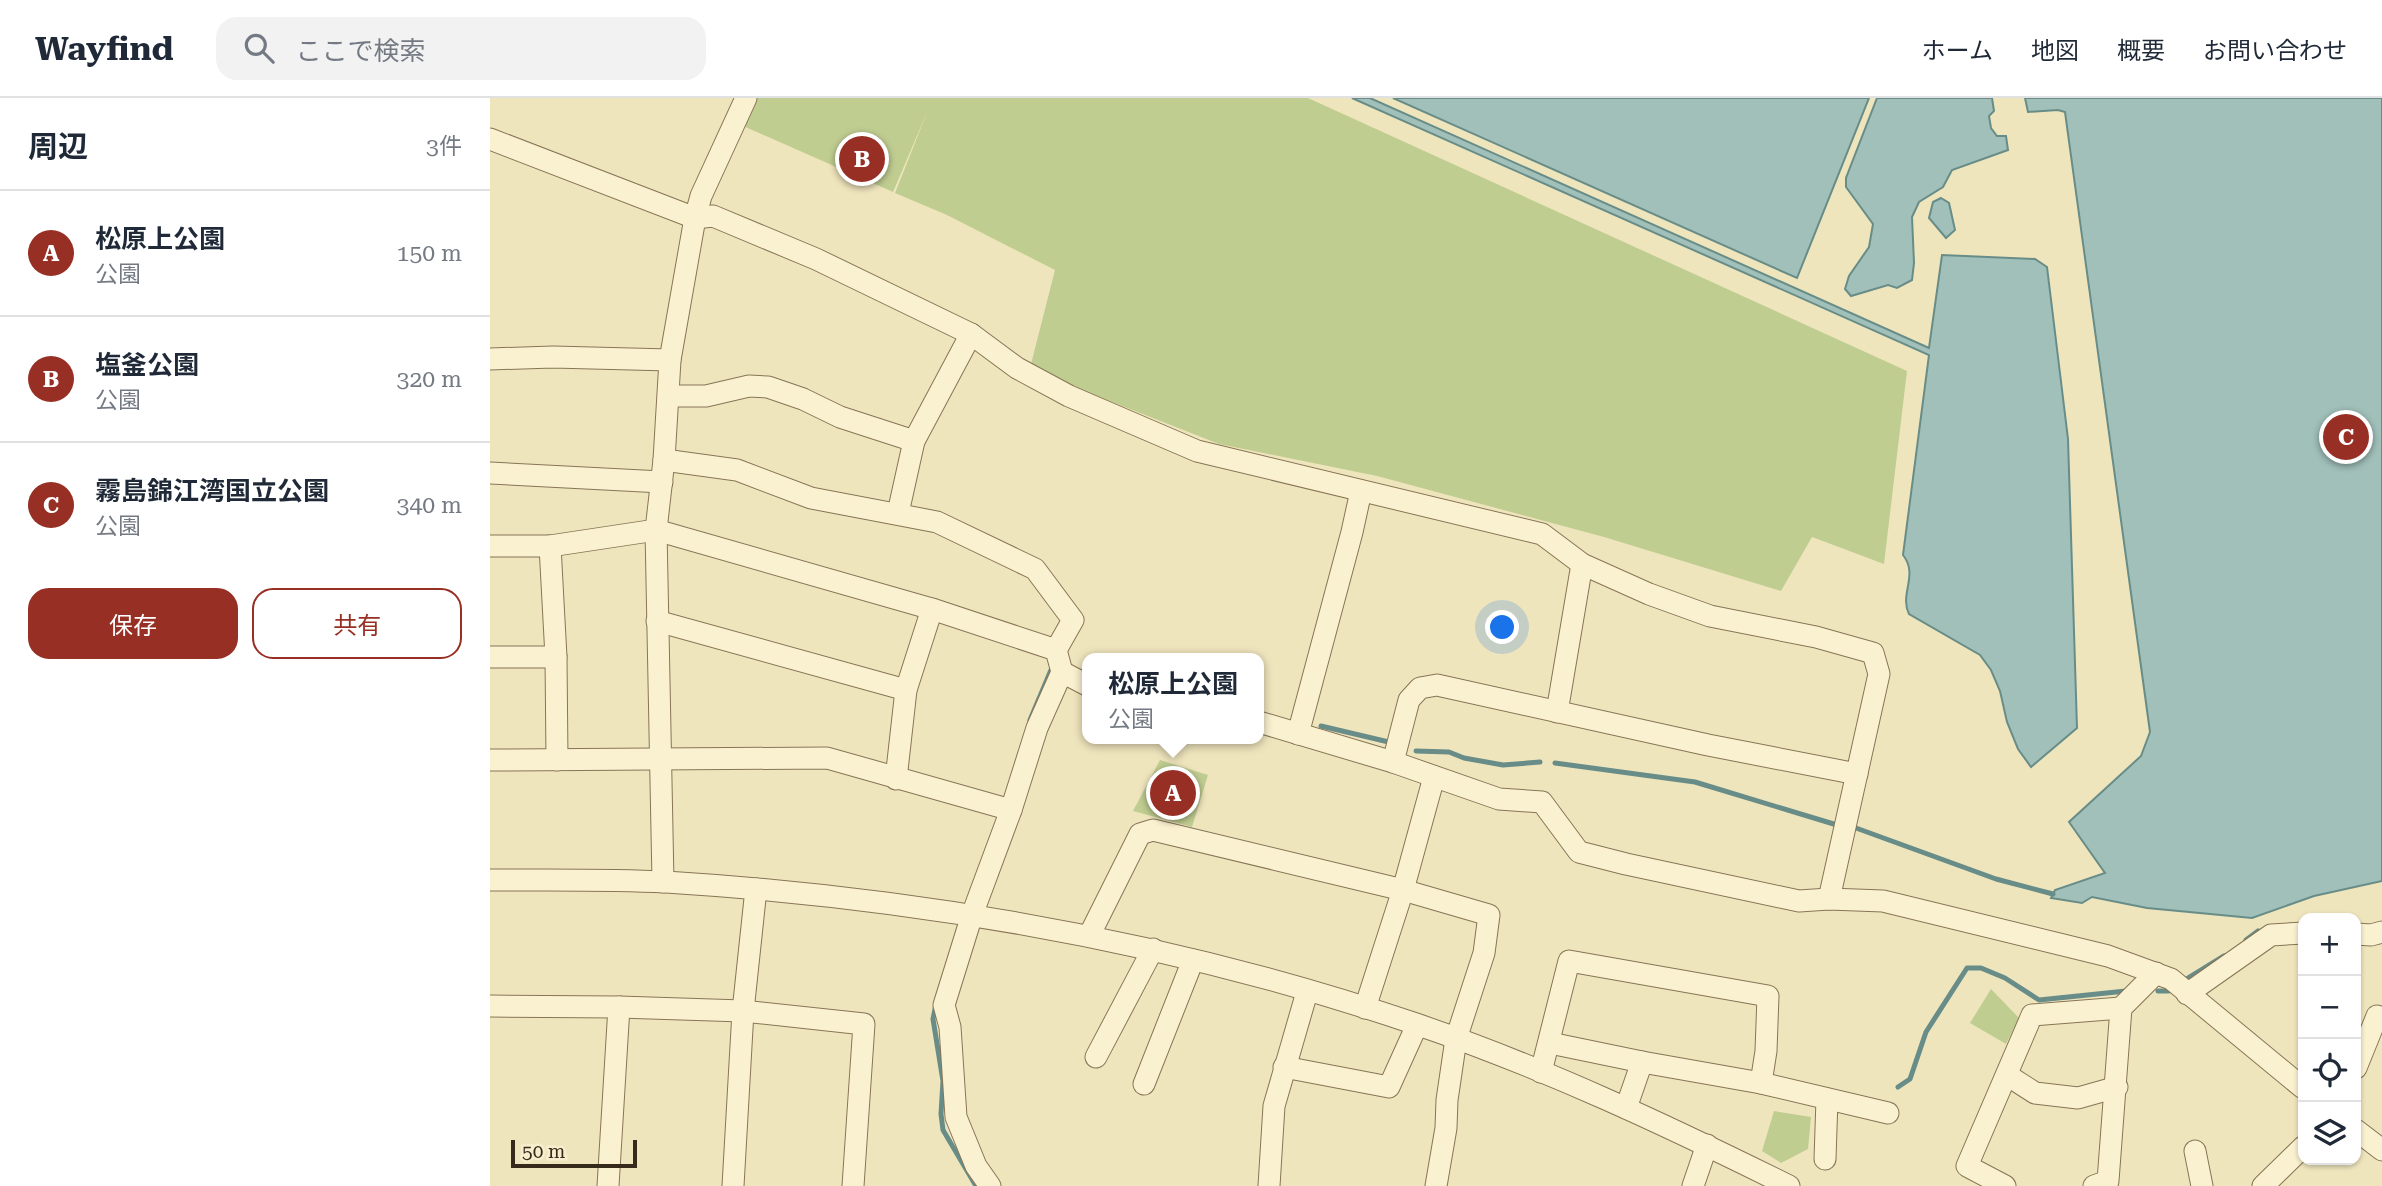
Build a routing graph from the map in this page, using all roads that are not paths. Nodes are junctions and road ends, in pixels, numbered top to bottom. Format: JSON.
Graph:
{"nodes":[{"id":1,"x":746,"y":98,"type":"edge"},
{"id":2,"x":490,"y":139,"type":"edge"},
{"id":3,"x":695,"y":218,"type":"junction"},
{"id":4,"x":971,"y":334,"type":"junction"},
{"id":5,"x":490,"y":359,"type":"edge"},
{"id":6,"x":670,"y":360,"type":"junction"},
{"id":7,"x":668,"y":396,"type":"junction"},
{"id":8,"x":914,"y":441,"type":"junction"},
{"id":9,"x":664,"y":460,"type":"junction"},
{"id":10,"x":490,"y":473,"type":"edge"},
{"id":11,"x":662,"y":482,"type":"junction"},
{"id":12,"x":1361,"y":491,"type":"junction"},
{"id":13,"x":898,"y":513,"type":"junction"},
{"id":14,"x":656,"y":530,"type":"junction"},
{"id":15,"x":490,"y":546,"type":"edge"},
{"id":16,"x":550,"y":546,"type":"junction"},
{"id":17,"x":1581,"y":564,"type":"junction"},
{"id":18,"x":932,"y":609,"type":"junction"},
{"id":19,"x":657,"y":621,"type":"junction"},
{"id":20,"x":1056,"y":650,"type":"junction"},
{"id":21,"x":490,"y":657,"type":"edge"},
{"id":22,"x":556,"y":657,"type":"junction"},
{"id":23,"x":1062,"y":672,"type":"junction"},
{"id":24,"x":1082,"y":682,"type":"edge"},
{"id":25,"x":906,"y":690,"type":"junction"},
{"id":26,"x":1557,"y":712,"type":"junction"},
{"id":27,"x":1264,"y":724,"type":"edge"},
{"id":28,"x":1298,"y":734,"type":"junction"},
{"id":29,"x":661,"y":757,"type":"junction"},
{"id":30,"x":490,"y":760,"type":"edge"},
{"id":31,"x":557,"y":760,"type":"junction"},
{"id":32,"x":1393,"y":762,"type":"junction"},
{"id":33,"x":1857,"y":774,"type":"junction"},
{"id":34,"x":1434,"y":777,"type":"junction"},
{"id":35,"x":896,"y":779,"type":"junction"},
{"id":36,"x":1011,"y":810,"type":"junction"},
{"id":37,"x":490,"y":880,"type":"edge"},
{"id":38,"x":663,"y":882,"type":"junction"},
{"id":39,"x":756,"y":889,"type":"junction"},
{"id":40,"x":1403,"y":890,"type":"junction"},
{"id":41,"x":1829,"y":899,"type":"junction"},
{"id":42,"x":972,"y":915,"type":"junction"},
{"id":43,"x":2382,"y":932,"type":"edge"},
{"id":44,"x":2298,"y":933,"type":"edge"},
{"id":45,"x":2361,"y":934,"type":"edge"},
{"id":46,"x":1089,"y":936,"type":"junction"},
{"id":47,"x":1153,"y":949,"type":"junction"},
{"id":48,"x":1194,"y":960,"type":"junction"},
{"id":49,"x":2156,"y":973,"type":"junction"},
{"id":50,"x":1307,"y":992,"type":"junction"},
{"id":51,"x":2187,"y":994,"type":"junction"},
{"id":52,"x":490,"y":1006,"type":"edge"},
{"id":53,"x":619,"y":1007,"type":"junction"},
{"id":54,"x":1365,"y":1008,"type":"junction"},
{"id":55,"x":2121,"y":1008,"type":"junction"},
{"id":56,"x":743,"y":1011,"type":"junction"},
{"id":57,"x":2377,"y":1016,"type":"dead end"},
{"id":58,"x":1417,"y":1025,"type":"junction"},
{"id":59,"x":1456,"y":1039,"type":"junction"},
{"id":60,"x":1550,"y":1043,"type":"junction"},
{"id":61,"x":2361,"y":1056,"type":"edge"},
{"id":62,"x":1096,"y":1057,"type":"dead end"},
{"id":63,"x":1642,"y":1062,"type":"junction"},
{"id":64,"x":1284,"y":1067,"type":"junction"},
{"id":65,"x":1541,"y":1072,"type":"junction"},
{"id":66,"x":2007,"y":1075,"type":"junction"},
{"id":67,"x":1761,"y":1083,"type":"junction"},
{"id":68,"x":1144,"y":1084,"type":"dead end"},
{"id":69,"x":2298,"y":1084,"type":"edge"},
{"id":70,"x":2117,"y":1087,"type":"junction"},
{"id":71,"x":1827,"y":1099,"type":"junction"},
{"id":72,"x":1626,"y":1108,"type":"junction"},
{"id":73,"x":1888,"y":1113,"type":"dead end"},
{"id":74,"x":2361,"y":1134,"type":"edge"},
{"id":75,"x":1707,"y":1145,"type":"junction"},
{"id":76,"x":2382,"y":1150,"type":"edge"},
{"id":77,"x":2195,"y":1151,"type":"dead end"},
{"id":78,"x":2298,"y":1152,"type":"edge"},
{"id":79,"x":1825,"y":1159,"type":"dead end"},
{"id":80,"x":608,"y":1186,"type":"edge"},
{"id":81,"x":733,"y":1186,"type":"edge"},
{"id":82,"x":853,"y":1186,"type":"edge"},
{"id":83,"x":990,"y":1186,"type":"edge"},
{"id":84,"x":1269,"y":1186,"type":"edge"},
{"id":85,"x":1436,"y":1186,"type":"edge"},
{"id":86,"x":1693,"y":1186,"type":"edge"},
{"id":87,"x":1789,"y":1186,"type":"edge"},
{"id":88,"x":2005,"y":1186,"type":"edge"},
{"id":89,"x":2094,"y":1186,"type":"edge"},
{"id":90,"x":2202,"y":1186,"type":"edge"},
{"id":91,"x":2263,"y":1186,"type":"edge"}],
"edges":[{"from":1,"to":3,"type":"street"},
{"from":2,"to":3,"type":"street"},
{"from":3,"to":4,"type":"street"},
{"from":3,"to":6,"type":"street"},
{"from":4,"to":8,"type":"street"},
{"from":4,"to":12,"type":"street"},
{"from":5,"to":6,"type":"street"},
{"from":6,"to":7,"type":"street"},
{"from":7,"to":8,"type":"street"},
{"from":7,"to":9,"type":"street"},
{"from":8,"to":13,"type":"street"},
{"from":9,"to":11,"type":"street"},
{"from":9,"to":13,"type":"street"},
{"from":10,"to":11,"type":"street"},
{"from":11,"to":14,"type":"street"},
{"from":12,"to":17,"type":"street"},
{"from":12,"to":28,"type":"street"},
{"from":13,"to":20,"type":"street"},
{"from":14,"to":16,"type":"street"},
{"from":14,"to":18,"type":"street"},
{"from":14,"to":19,"type":"street"},
{"from":15,"to":16,"type":"street"},
{"from":16,"to":22,"type":"street"},
{"from":17,"to":26,"type":"street"},
{"from":17,"to":33,"type":"street"},
{"from":18,"to":20,"type":"street"},
{"from":18,"to":25,"type":"street"},
{"from":19,"to":25,"type":"street"},
{"from":19,"to":29,"type":"street"},
{"from":20,"to":23,"type":"street"},
{"from":21,"to":22,"type":"street"},
{"from":22,"to":31,"type":"street"},
{"from":23,"to":24,"type":"street"},
{"from":23,"to":36,"type":"street"},
{"from":25,"to":35,"type":"street"},
{"from":26,"to":32,"type":"street"},
{"from":26,"to":33,"type":"street"},
{"from":27,"to":28,"type":"street"},
{"from":28,"to":32,"type":"street"},
{"from":29,"to":31,"type":"street"},
{"from":29,"to":35,"type":"street"},
{"from":29,"to":38,"type":"street"},
{"from":30,"to":31,"type":"street"},
{"from":32,"to":34,"type":"street"},
{"from":33,"to":41,"type":"street"},
{"from":34,"to":40,"type":"street"},
{"from":34,"to":41,"type":"street"},
{"from":35,"to":36,"type":"street"},
{"from":36,"to":42,"type":"street"},
{"from":37,"to":38,"type":"street"},
{"from":38,"to":39,"type":"street"},
{"from":39,"to":42,"type":"street"},
{"from":39,"to":56,"type":"street"},
{"from":40,"to":46,"type":"street"},
{"from":40,"to":54,"type":"street"},
{"from":40,"to":59,"type":"street"},
{"from":41,"to":49,"type":"street"},
{"from":42,"to":46,"type":"street"},
{"from":42,"to":83,"type":"street"},
{"from":43,"to":45,"type":"street"},
{"from":44,"to":51,"type":"street"},
{"from":46,"to":47,"type":"street"},
{"from":47,"to":48,"type":"street"},
{"from":47,"to":62,"type":"street"},
{"from":48,"to":50,"type":"street"},
{"from":48,"to":68,"type":"street"},
{"from":49,"to":51,"type":"street"},
{"from":49,"to":55,"type":"street"},
{"from":50,"to":54,"type":"street"},
{"from":50,"to":64,"type":"street"},
{"from":51,"to":69,"type":"street"},
{"from":52,"to":53,"type":"street"},
{"from":53,"to":56,"type":"street"},
{"from":53,"to":80,"type":"street"},
{"from":54,"to":58,"type":"street"},
{"from":55,"to":66,"type":"street"},
{"from":55,"to":70,"type":"street"},
{"from":56,"to":81,"type":"street"},
{"from":56,"to":82,"type":"street"},
{"from":57,"to":61,"type":"street"},
{"from":58,"to":59,"type":"street"},
{"from":58,"to":64,"type":"street"},
{"from":59,"to":65,"type":"street"},
{"from":59,"to":85,"type":"street"},
{"from":60,"to":63,"type":"street"},
{"from":60,"to":65,"type":"street"},
{"from":60,"to":67,"type":"street"},
{"from":63,"to":67,"type":"street"},
{"from":63,"to":72,"type":"street"},
{"from":64,"to":84,"type":"street"},
{"from":65,"to":72,"type":"street"},
{"from":66,"to":70,"type":"street"},
{"from":66,"to":88,"type":"street"},
{"from":67,"to":71,"type":"street"},
{"from":70,"to":89,"type":"street"},
{"from":71,"to":73,"type":"street"},
{"from":71,"to":79,"type":"street"},
{"from":72,"to":75,"type":"street"},
{"from":74,"to":76,"type":"street"},
{"from":75,"to":86,"type":"street"},
{"from":75,"to":87,"type":"street"},
{"from":77,"to":90,"type":"street"},
{"from":78,"to":91,"type":"street"}]}
